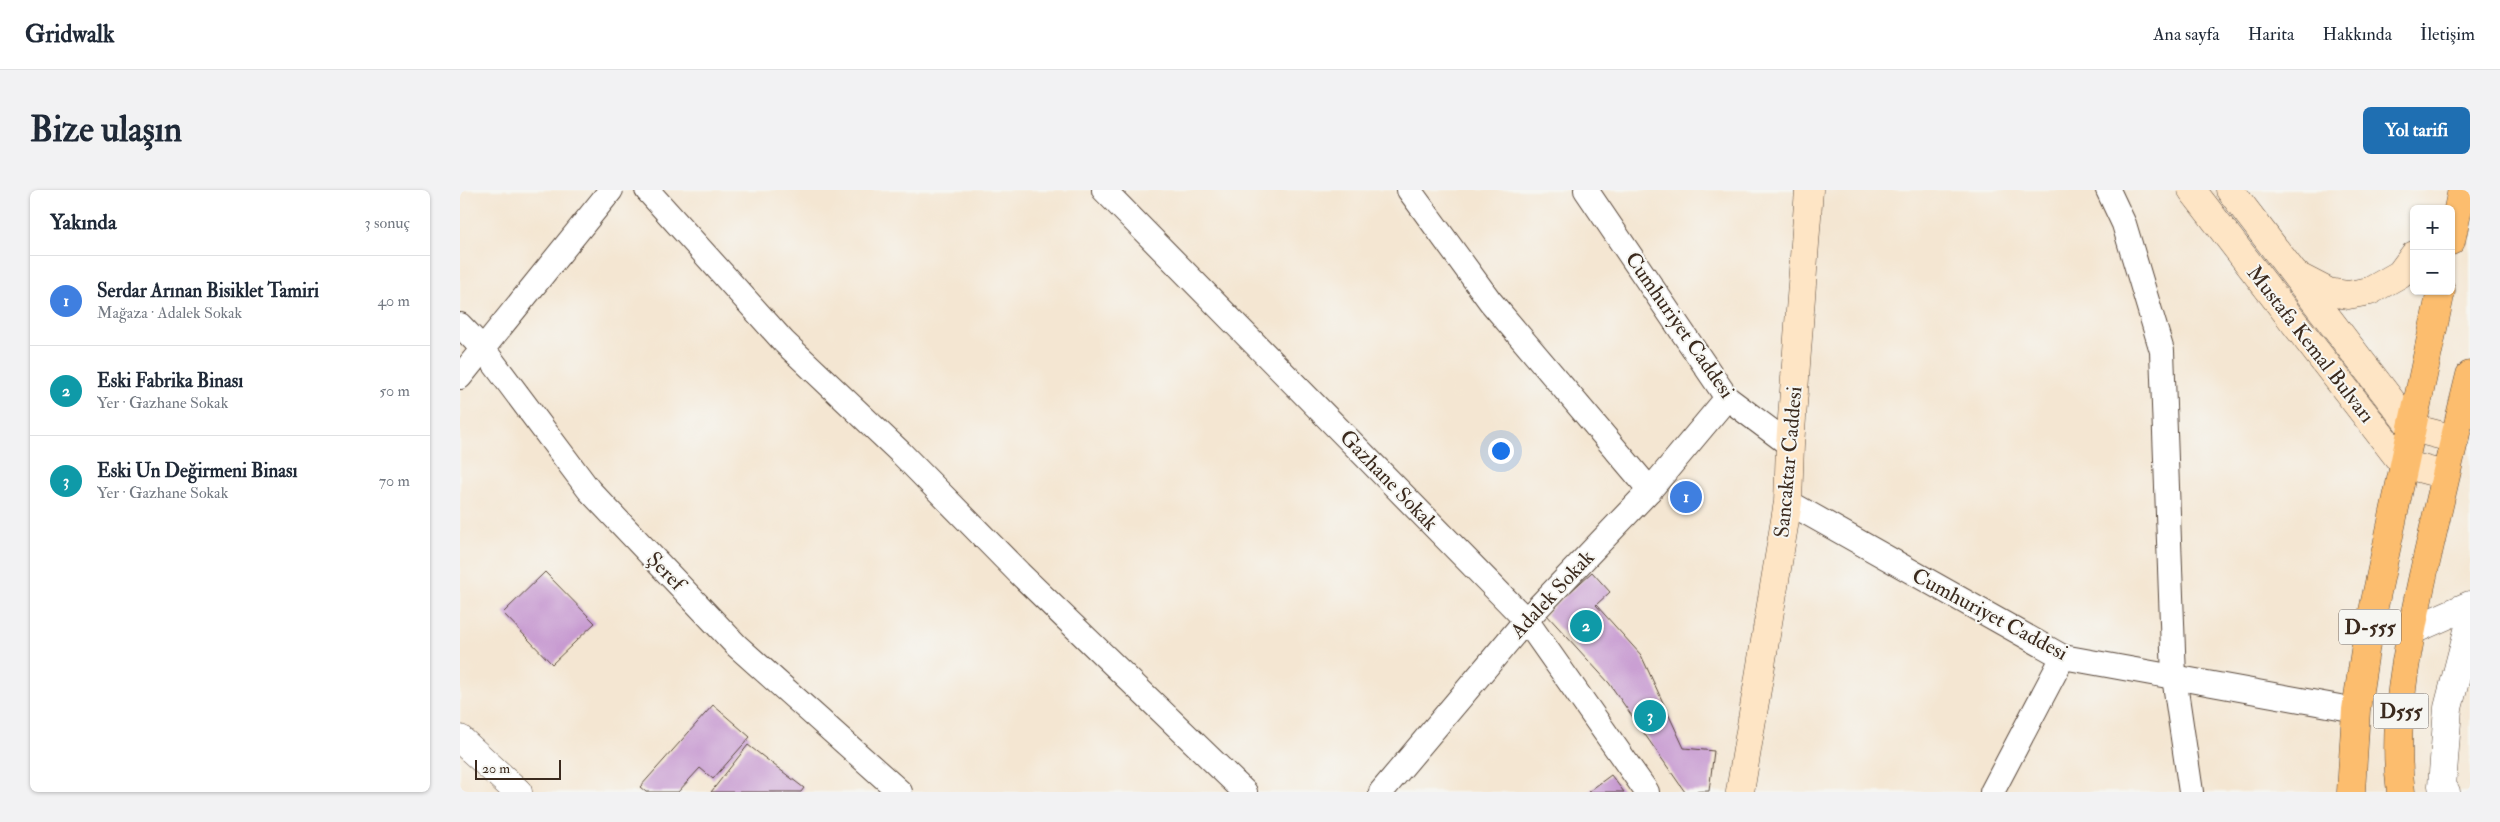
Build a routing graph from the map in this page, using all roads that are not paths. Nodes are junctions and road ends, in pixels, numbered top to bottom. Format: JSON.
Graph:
{"nodes":[{"id":1,"x":611,"y":190,"type":"edge"},
{"id":2,"x":647,"y":190,"type":"edge"},
{"id":3,"x":1104,"y":190,"type":"edge"},
{"id":4,"x":1409,"y":190,"type":"edge"},
{"id":5,"x":1586,"y":190,"type":"edge"},
{"id":6,"x":1809,"y":190,"type":"edge"},
{"id":7,"x":2108,"y":190,"type":"edge"},
{"id":8,"x":2192,"y":190,"type":"edge"},
{"id":9,"x":2230,"y":190,"type":"edge"},
{"id":10,"x":2456,"y":190,"type":"edge"},
{"id":11,"x":2462,"y":190,"type":"edge"},
{"id":12,"x":2447,"y":205,"type":"edge"},
{"id":13,"x":2455,"y":222,"type":"edge"},
{"id":14,"x":2410,"y":260,"type":"edge"},
{"id":15,"x":2295,"y":276,"type":"junction"},
{"id":16,"x":2440,"y":295,"type":"edge"},
{"id":17,"x":460,"y":325,"type":"edge"},
{"id":18,"x":484,"y":350,"type":"junction"},
{"id":19,"x":2470,"y":375,"type":"edge"},
{"id":20,"x":460,"y":377,"type":"edge"},
{"id":21,"x":1727,"y":398,"type":"junction"},
{"id":22,"x":2412,"y":428,"type":"junction"},
{"id":23,"x":2455,"y":439,"type":"junction"},
{"id":24,"x":1790,"y":444,"type":"junction"},
{"id":25,"x":2404,"y":464,"type":"junction"},
{"id":26,"x":2445,"y":475,"type":"junction"},
{"id":27,"x":1650,"y":490,"type":"junction"},
{"id":28,"x":1788,"y":502,"type":"junction"},
{"id":29,"x":2470,"y":605,"type":"edge"},
{"id":30,"x":1526,"y":620,"type":"junction"},
{"id":31,"x":2470,"y":623,"type":"edge"},
{"id":32,"x":2411,"y":631,"type":"junction"},
{"id":33,"x":2063,"y":657,"type":"junction"},
{"id":34,"x":2174,"y":677,"type":"junction"},
{"id":35,"x":2356,"y":710,"type":"junction"},
{"id":36,"x":460,"y":739,"type":"edge"},
{"id":37,"x":518,"y":792,"type":"edge"},
{"id":38,"x":900,"y":792,"type":"edge"},
{"id":39,"x":1245,"y":792,"type":"edge"},
{"id":40,"x":1381,"y":792,"type":"edge"},
{"id":41,"x":1647,"y":792,"type":"edge"},
{"id":42,"x":1740,"y":792,"type":"edge"},
{"id":43,"x":1992,"y":792,"type":"edge"},
{"id":44,"x":2192,"y":792,"type":"edge"},
{"id":45,"x":2351,"y":792,"type":"edge"},
{"id":46,"x":2402,"y":792,"type":"edge"},
{"id":47,"x":2446,"y":792,"type":"edge"}],
"edges":[{"from":1,"to":18,"type":"street"},
{"from":2,"to":39,"type":"street"},
{"from":3,"to":30,"type":"street","name":"Gazhane Sokak"},
{"from":4,"to":27,"type":"street"},
{"from":5,"to":21,"type":"street","name":"Cumhuriyet Caddesi"},
{"from":6,"to":24,"type":"main road","name":"Sancaktar Caddesi"},
{"from":7,"to":34,"type":"street"},
{"from":8,"to":25,"type":"main road","name":"Mustafa Kemal Bulvarı"},
{"from":9,"to":15,"type":"main road","name":"Mustafa Kemal Bulvarı"},
{"from":10,"to":12,"type":"main road"},
{"from":11,"to":13,"type":"highway"},
{"from":14,"to":15,"type":"main road"},
{"from":15,"to":22,"type":"main road","name":"Mustafa Kemal Bulvarı"},
{"from":16,"to":22,"type":"highway"},
{"from":17,"to":18,"type":"street","name":"Şeref"},
{"from":18,"to":20,"type":"street"},
{"from":18,"to":38,"type":"street","name":"Şeref"},
{"from":19,"to":23,"type":"highway"},
{"from":21,"to":24,"type":"street","name":"Cumhuriyet Caddesi"},
{"from":21,"to":27,"type":"street","name":"Adalek Sokak"},
{"from":22,"to":23,"type":"main road"},
{"from":22,"to":25,"type":"highway"},
{"from":23,"to":26,"type":"highway","number":"D555"},
{"from":24,"to":28,"type":"main road","name":"Sancaktar Caddesi"},
{"from":25,"to":26,"type":"main road"},
{"from":25,"to":35,"type":"highway","number":"D-555"},
{"from":26,"to":32,"type":"highway","number":"D555"},
{"from":27,"to":30,"type":"street","name":"Adalek Sokak"},
{"from":28,"to":33,"type":"street","name":"Cumhuriyet Caddesi"},
{"from":28,"to":42,"type":"main road","name":"Sancaktar Caddesi"},
{"from":29,"to":32,"type":"street"},
{"from":30,"to":40,"type":"street","name":"Adalek Sokak"},
{"from":30,"to":41,"type":"street","name":"Gazhane Sokak"},
{"from":31,"to":47,"type":"street"},
{"from":32,"to":46,"type":"highway","number":"D555"},
{"from":33,"to":34,"type":"street","name":"Cumhuriyet Caddesi"},
{"from":33,"to":43,"type":"street"},
{"from":34,"to":35,"type":"street","name":"Cumhuriyet Caddesi"},
{"from":34,"to":44,"type":"street"},
{"from":35,"to":45,"type":"highway","number":"D-555"},
{"from":36,"to":37,"type":"street"}]}
